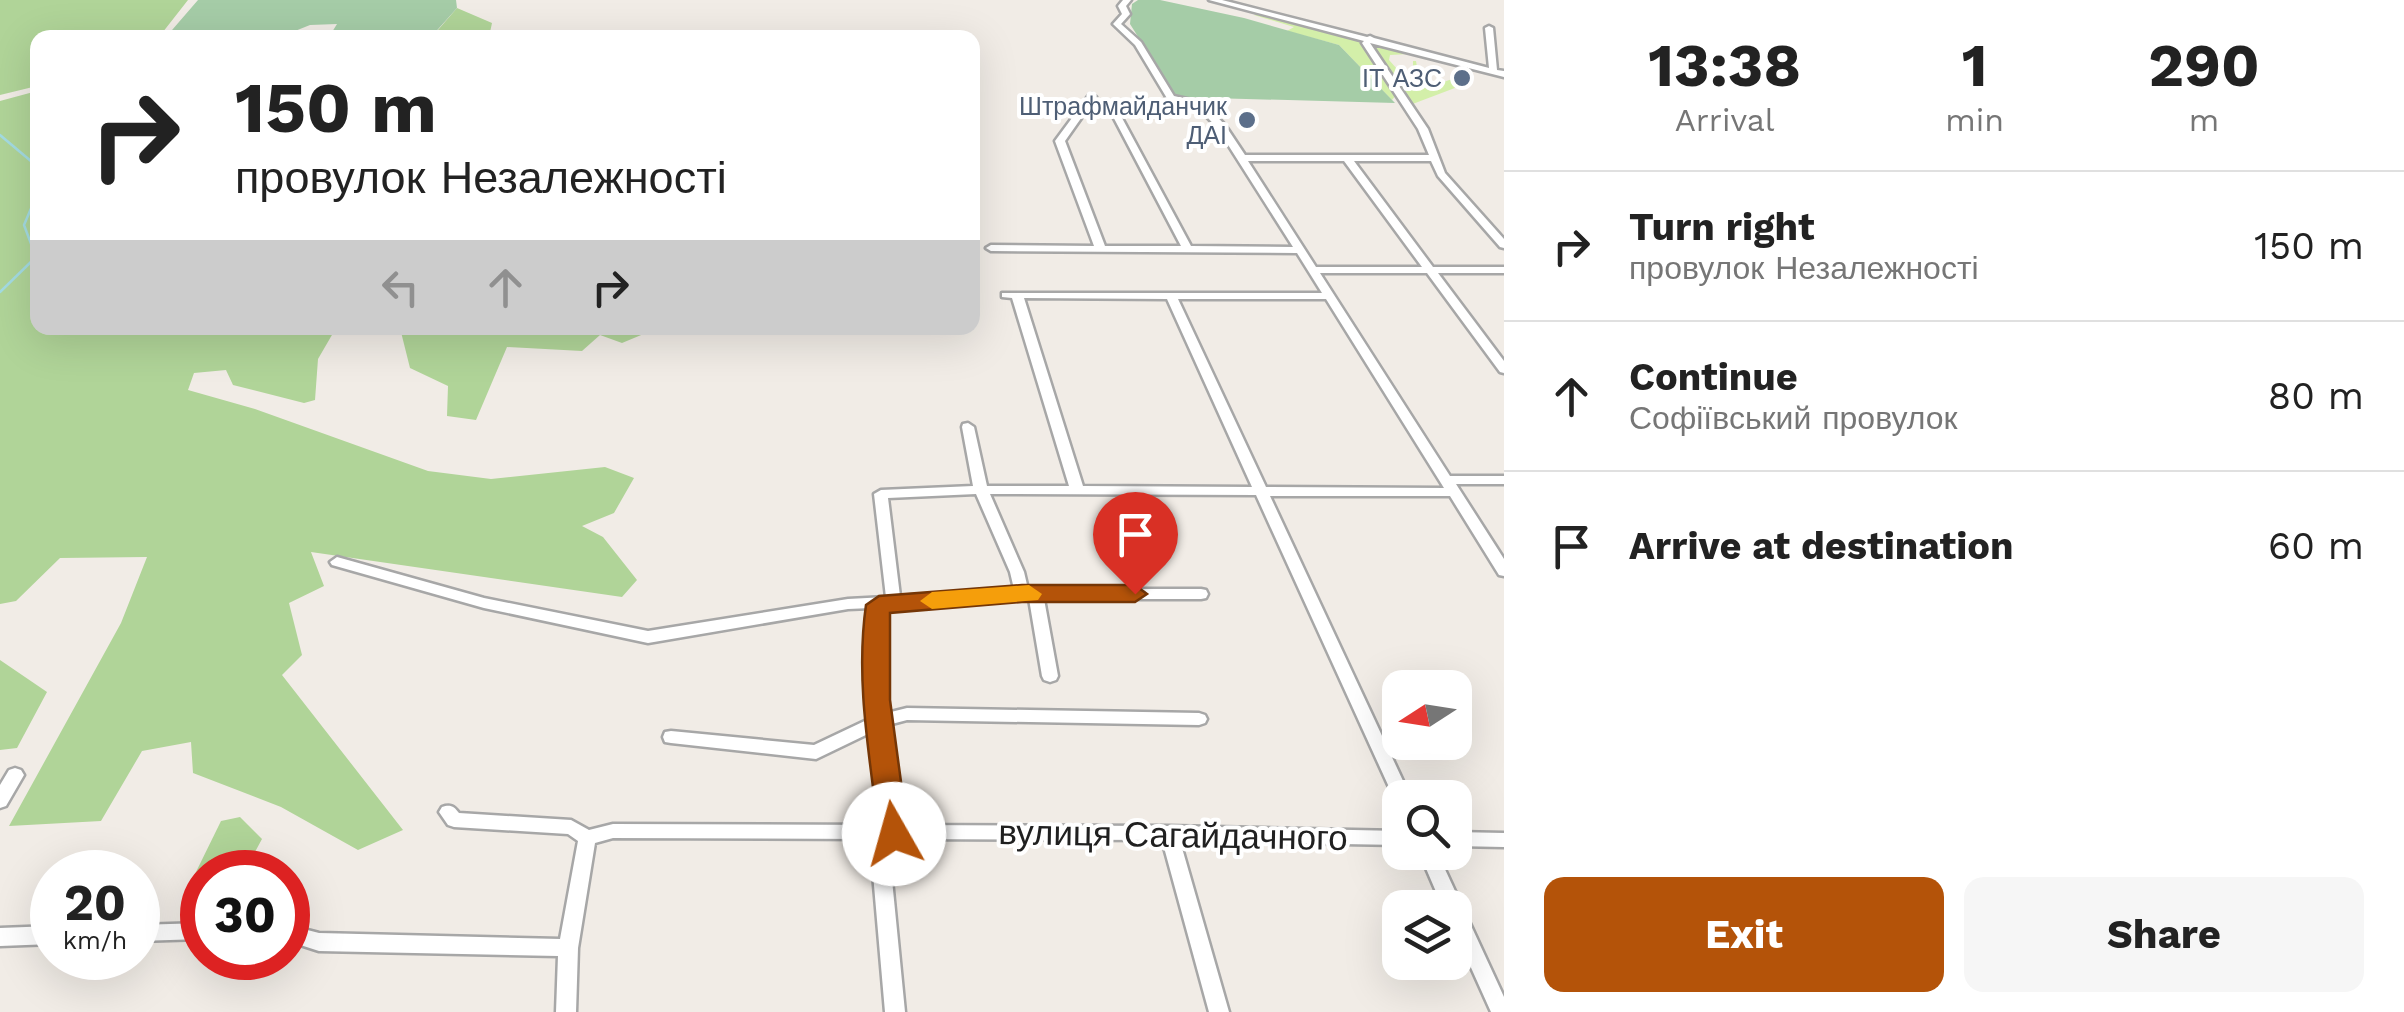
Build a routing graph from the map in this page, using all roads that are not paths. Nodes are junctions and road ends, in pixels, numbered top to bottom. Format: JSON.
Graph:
{"nodes":[{"id":1,"x":1127,"y":0,"type":"edge"},
{"id":2,"x":1213,"y":0,"type":"edge"},
{"id":3,"x":1490,"y":28,"type":"dead end"},
{"id":4,"x":1370,"y":38,"type":"junction"},
{"id":5,"x":1493,"y":71,"type":"junction"},
{"id":6,"x":1504,"y":74,"type":"edge"},
{"id":7,"x":1092,"y":97,"type":"dead end"},
{"id":8,"x":1112,"y":105,"type":"dead end"},
{"id":9,"x":1243,"y":158,"type":"junction"},
{"id":10,"x":1348,"y":158,"type":"junction"},
{"id":11,"x":1435,"y":158,"type":"junction"},
{"id":12,"x":1502,"y":242,"type":"edge"},
{"id":13,"x":991,"y":248,"type":"dead end"},
{"id":14,"x":1101,"y":249,"type":"junction"},
{"id":15,"x":1188,"y":250,"type":"junction"},
{"id":16,"x":1301,"y":250,"type":"junction"},
{"id":17,"x":1314,"y":270,"type":"junction"},
{"id":18,"x":1429,"y":270,"type":"junction"},
{"id":19,"x":1504,"y":270,"type":"edge"},
{"id":20,"x":1171,"y":296,"type":"junction"},
{"id":21,"x":1330,"y":296,"type":"junction"},
{"id":22,"x":1504,"y":370,"type":"edge"},
{"id":23,"x":968,"y":427,"type":"dead end"},
{"id":24,"x":1504,"y":480,"type":"edge"},
{"id":25,"x":1450,"y":486,"type":"junction"},
{"id":26,"x":1263,"y":489,"type":"junction"},
{"id":27,"x":981,"y":490,"type":"junction"},
{"id":28,"x":1077,"y":490,"type":"junction"},
{"id":29,"x":337,"y":562,"type":"dead end"},
{"id":30,"x":1504,"y":571,"type":"edge"},
{"id":31,"x":1029,"y":594,"type":"junction"},
{"id":32,"x":1201,"y":594,"type":"dead end"},
{"id":33,"x":886,"y":604,"type":"junction"},
{"id":34,"x":1050,"y":676,"type":"dead end"},
{"id":35,"x":1199,"y":719,"type":"dead end"},
{"id":36,"x":880,"y":721,"type":"junction"},
{"id":37,"x":671,"y":737,"type":"dead end"},
{"id":38,"x":16,"y":774,"type":"dead end"},
{"id":39,"x":1395,"y":780,"type":"edge"},
{"id":40,"x":0,"y":801,"type":"edge"},
{"id":41,"x":448,"y":812,"type":"dead end"},
{"id":42,"x":1169,"y":832,"type":"junction"},
{"id":43,"x":886,"y":834,"type":"junction"},
{"id":44,"x":587,"y":838,"type":"junction"},
{"id":45,"x":1382,"y":838,"type":"edge"},
{"id":46,"x":1472,"y":839,"type":"edge"},
{"id":47,"x":1504,"y":840,"type":"edge"},
{"id":48,"x":30,"y":936,"type":"edge"},
{"id":49,"x":0,"y":937,"type":"edge"},
{"id":50,"x":310,"y":939,"type":"edge"},
{"id":51,"x":568,"y":948,"type":"junction"},
{"id":52,"x":1472,"y":948,"type":"edge"},
{"id":53,"x":566,"y":1012,"type":"edge"},
{"id":54,"x":894,"y":1012,"type":"edge"},
{"id":55,"x":1219,"y":1012,"type":"edge"},
{"id":56,"x":1501,"y":1012,"type":"edge"}],
"edges":[{"from":1,"to":9,"type":"street"},
{"from":2,"to":4,"type":"street"},
{"from":3,"to":5,"type":"street"},
{"from":4,"to":5,"type":"street"},
{"from":4,"to":11,"type":"street"},
{"from":5,"to":6,"type":"street"},
{"from":7,"to":14,"type":"street"},
{"from":8,"to":15,"type":"street"},
{"from":9,"to":10,"type":"street"},
{"from":9,"to":16,"type":"street"},
{"from":10,"to":11,"type":"street"},
{"from":10,"to":18,"type":"street"},
{"from":11,"to":12,"type":"street"},
{"from":13,"to":14,"type":"street"},
{"from":14,"to":15,"type":"street"},
{"from":15,"to":16,"type":"street"},
{"from":16,"to":17,"type":"street"},
{"from":17,"to":18,"type":"street"},
{"from":17,"to":21,"type":"street"},
{"from":18,"to":19,"type":"street"},
{"from":18,"to":22,"type":"street"},
{"from":20,"to":21,"type":"street"},
{"from":20,"to":26,"type":"street"},
{"from":20,"to":28,"type":"street"},
{"from":21,"to":25,"type":"street"},
{"from":23,"to":27,"type":"street"},
{"from":24,"to":25,"type":"street"},
{"from":25,"to":26,"type":"street"},
{"from":25,"to":30,"type":"street"},
{"from":26,"to":28,"type":"street"},
{"from":26,"to":39,"type":"street"},
{"from":27,"to":28,"type":"street"},
{"from":27,"to":31,"type":"street"},
{"from":27,"to":33,"type":"street"},
{"from":29,"to":33,"type":"street"},
{"from":31,"to":32,"type":"street"},
{"from":31,"to":33,"type":"street"},
{"from":31,"to":34,"type":"street"},
{"from":33,"to":36,"type":"street"},
{"from":35,"to":36,"type":"street"},
{"from":36,"to":37,"type":"street"},
{"from":36,"to":43,"type":"street"},
{"from":38,"to":40,"type":"street"},
{"from":41,"to":44,"type":"street"},
{"from":42,"to":43,"type":"street","name":"вулиця Сагайдачного"},
{"from":42,"to":45,"type":"street","name":"вулиця Сагайдачного"},
{"from":42,"to":55,"type":"street"},
{"from":43,"to":44,"type":"street","name":"вулиця Сагайдачного"},
{"from":43,"to":54,"type":"street"},
{"from":44,"to":51,"type":"street"},
{"from":46,"to":47,"type":"street"},
{"from":48,"to":49,"type":"street"},
{"from":50,"to":51,"type":"street"},
{"from":51,"to":53,"type":"street"},
{"from":52,"to":56,"type":"street"}]}
